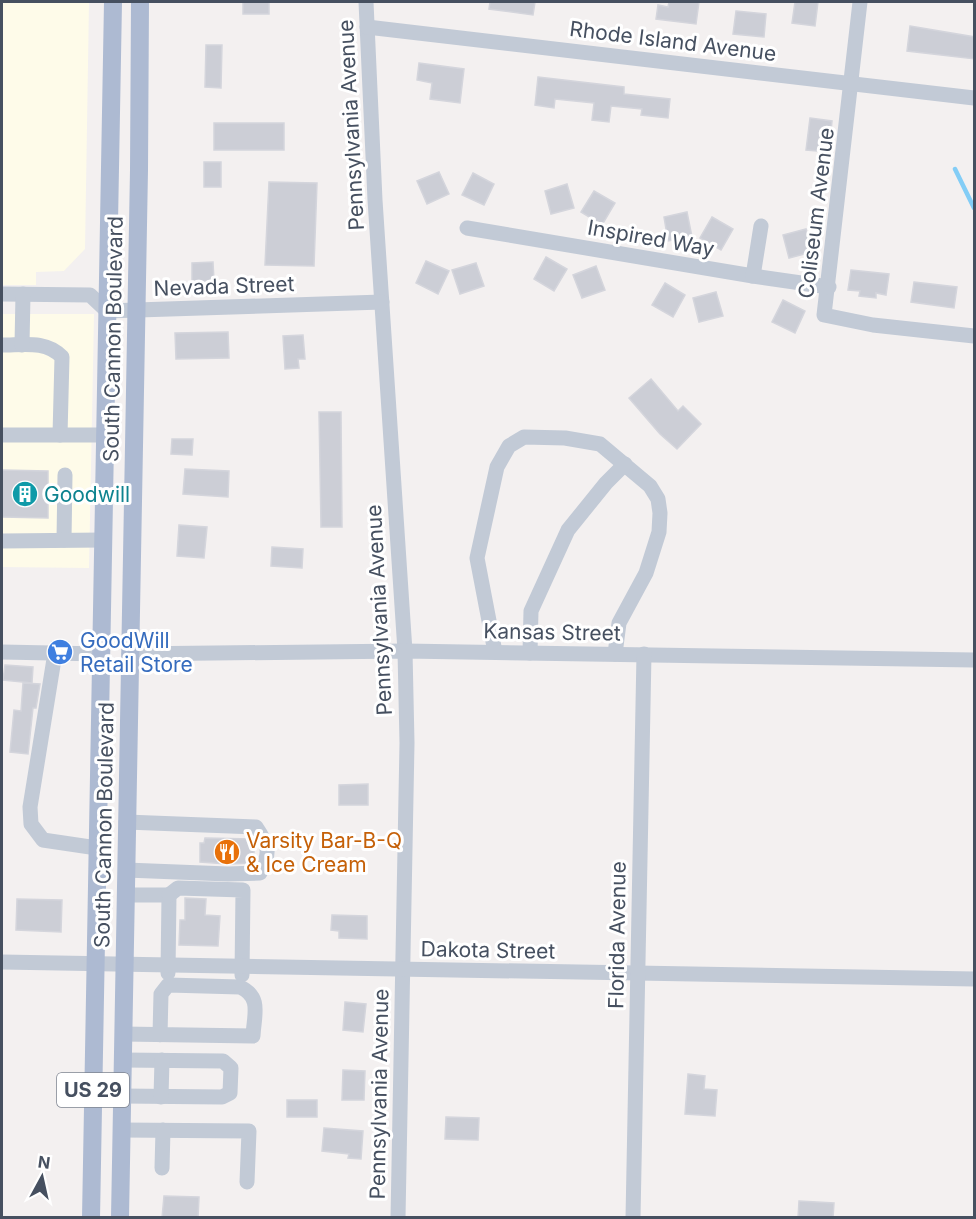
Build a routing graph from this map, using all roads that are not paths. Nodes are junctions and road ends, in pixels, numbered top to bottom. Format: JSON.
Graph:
{"nodes":[{"id":1,"x":113,"y":2,"type":"edge"},
{"id":2,"x":140,"y":2,"type":"edge"},
{"id":3,"x":366,"y":2,"type":"edge"},
{"id":4,"x":860,"y":2,"type":"edge"},
{"id":5,"x":367,"y":27,"type":"junction"},
{"id":6,"x":852,"y":84,"type":"junction"},
{"id":7,"x":975,"y":98,"type":"edge"},
{"id":8,"x":761,"y":226,"type":"dead end"},
{"id":9,"x":467,"y":228,"type":"dead end"},
{"id":10,"x":753,"y":276,"type":"junction"},
{"id":11,"x":829,"y":287,"type":"junction"},
{"id":12,"x":2,"y":294,"type":"edge"},
{"id":13,"x":23,"y":294,"type":"junction"},
{"id":14,"x":382,"y":303,"type":"junction"},
{"id":15,"x":107,"y":310,"type":"junction"},
{"id":16,"x":136,"y":310,"type":"junction"},
{"id":17,"x":975,"y":336,"type":"edge"},
{"id":18,"x":2,"y":345,"type":"edge"},
{"id":19,"x":22,"y":345,"type":"junction"},
{"id":20,"x":2,"y":435,"type":"edge"},
{"id":21,"x":60,"y":435,"type":"junction"},
{"id":22,"x":105,"y":435,"type":"junction"},
{"id":23,"x":625,"y":464,"type":"junction"},
{"id":24,"x":65,"y":475,"type":"dead end"},
{"id":25,"x":64,"y":540,"type":"junction"},
{"id":26,"x":103,"y":540,"type":"junction"},
{"id":27,"x":2,"y":541,"type":"edge"},
{"id":28,"x":405,"y":651,"type":"junction"},
{"id":29,"x":2,"y":652,"type":"edge"},
{"id":30,"x":495,"y":652,"type":"junction"},
{"id":31,"x":531,"y":652,"type":"junction"},
{"id":32,"x":55,"y":653,"type":"junction"},
{"id":33,"x":101,"y":654,"type":"junction"},
{"id":34,"x":129,"y":654,"type":"junction"},
{"id":35,"x":615,"y":654,"type":"junction"},
{"id":36,"x":644,"y":654,"type":"junction"},
{"id":37,"x":975,"y":660,"type":"edge"},
{"id":38,"x":126,"y":822,"type":"junction"},
{"id":39,"x":97,"y":848,"type":"junction"},
{"id":40,"x":126,"y":870,"type":"junction"},
{"id":41,"x":125,"y":895,"type":"junction"},
{"id":42,"x":170,"y":895,"type":"junction"},
{"id":43,"x":2,"y":962,"type":"edge"},
{"id":44,"x":95,"y":963,"type":"junction"},
{"id":45,"x":124,"y":964,"type":"junction"},
{"id":46,"x":168,"y":965,"type":"junction"},
{"id":47,"x":243,"y":967,"type":"junction"},
{"id":48,"x":403,"y":970,"type":"junction"},
{"id":49,"x":638,"y":973,"type":"junction"},
{"id":50,"x":975,"y":980,"type":"edge"},
{"id":51,"x":168,"y":985,"type":"junction"},
{"id":52,"x":240,"y":987,"type":"junction"},
{"id":53,"x":123,"y":1034,"type":"junction"},
{"id":54,"x":160,"y":1035,"type":"junction"},
{"id":55,"x":122,"y":1060,"type":"junction"},
{"id":56,"x":162,"y":1060,"type":"junction"},
{"id":57,"x":122,"y":1096,"type":"junction"},
{"id":58,"x":161,"y":1097,"type":"junction"},
{"id":59,"x":121,"y":1130,"type":"junction"},
{"id":60,"x":163,"y":1130,"type":"junction"},
{"id":61,"x":162,"y":1168,"type":"dead end"},
{"id":62,"x":247,"y":1182,"type":"dead end"},
{"id":63,"x":91,"y":1218,"type":"edge"},
{"id":64,"x":120,"y":1218,"type":"edge"},
{"id":65,"x":398,"y":1218,"type":"edge"},
{"id":66,"x":633,"y":1218,"type":"edge"}],
"edges":[{"from":1,"to":15,"type":"main road","name":"South Cannon Boulevard","number":"US 29"},
{"from":2,"to":16,"type":"main road","name":"South Cannon Boulevard","number":"US 29"},
{"from":3,"to":5,"type":"street","name":"Pennsylvania Avenue"},
{"from":4,"to":6,"type":"street","name":"Coliseum Avenue"},
{"from":5,"to":6,"type":"street","name":"Rhode Island Avenue"},
{"from":5,"to":14,"type":"street","name":"Pennsylvania Avenue"},
{"from":6,"to":7,"type":"street","name":"Rhode Island Avenue"},
{"from":6,"to":11,"type":"street","name":"Coliseum Avenue"},
{"from":8,"to":10,"type":"street"},
{"from":9,"to":10,"type":"street","name":"Inspired Way"},
{"from":10,"to":11,"type":"street","name":"Inspired Way"},
{"from":11,"to":17,"type":"street","name":"Coliseum Avenue"},
{"from":12,"to":13,"type":"street"},
{"from":13,"to":15,"type":"street"},
{"from":13,"to":19,"type":"street"},
{"from":14,"to":16,"type":"street","name":"Nevada Street"},
{"from":14,"to":28,"type":"street","name":"Pennsylvania Avenue"},
{"from":15,"to":16,"type":"street","name":"Nevada Street"},
{"from":15,"to":22,"type":"main road","name":"South Cannon Boulevard","number":"US 29"},
{"from":16,"to":34,"type":"main road","name":"South Cannon Boulevard","number":"US 29"},
{"from":18,"to":19,"type":"street"},
{"from":19,"to":21,"type":"street"},
{"from":20,"to":21,"type":"street"},
{"from":21,"to":22,"type":"street"},
{"from":22,"to":26,"type":"main road","name":"South Cannon Boulevard","number":"US 29"},
{"from":23,"to":30,"type":"street"},
{"from":23,"to":31,"type":"street"},
{"from":23,"to":35,"type":"street"},
{"from":24,"to":25,"type":"street"},
{"from":25,"to":26,"type":"street"},
{"from":25,"to":27,"type":"street"},
{"from":26,"to":33,"type":"main road","name":"South Cannon Boulevard","number":"US 29"},
{"from":28,"to":30,"type":"street","name":"Kansas Street"},
{"from":28,"to":34,"type":"street","name":"Kansas Street"},
{"from":28,"to":48,"type":"street","name":"Pennsylvania Avenue"},
{"from":29,"to":32,"type":"street"},
{"from":30,"to":31,"type":"street","name":"Kansas Street"},
{"from":31,"to":35,"type":"street","name":"Kansas Street"},
{"from":32,"to":33,"type":"street"},
{"from":32,"to":39,"type":"street"},
{"from":33,"to":39,"type":"main road","name":"South Cannon Boulevard","number":"US 29"},
{"from":34,"to":38,"type":"main road","name":"South Cannon Boulevard","number":"US 29"},
{"from":35,"to":36,"type":"street","name":"Kansas Street"},
{"from":36,"to":37,"type":"street","name":"Kansas Street"},
{"from":36,"to":49,"type":"street","name":"Florida Avenue"},
{"from":38,"to":40,"type":"main road","name":"South Cannon Boulevard","number":"US 29"},
{"from":38,"to":40,"type":"street"},
{"from":39,"to":44,"type":"main road","name":"South Cannon Boulevard","number":"US 29"},
{"from":40,"to":41,"type":"main road","name":"South Cannon Boulevard","number":"US 29"},
{"from":41,"to":42,"type":"street"},
{"from":41,"to":45,"type":"main road","name":"South Cannon Boulevard","number":"US 29"},
{"from":42,"to":46,"type":"street"},
{"from":42,"to":47,"type":"street"},
{"from":43,"to":44,"type":"street","name":"Dakota Street"},
{"from":44,"to":45,"type":"street","name":"Dakota Street"},
{"from":44,"to":63,"type":"main road","name":"South Cannon Boulevard","number":"US 29"},
{"from":45,"to":46,"type":"street","name":"Dakota Street"},
{"from":45,"to":53,"type":"main road","name":"South Cannon Boulevard","number":"US 29"},
{"from":46,"to":47,"type":"street","name":"Dakota Street"},
{"from":46,"to":51,"type":"street"},
{"from":47,"to":48,"type":"street","name":"Dakota Street"},
{"from":47,"to":52,"type":"street"},
{"from":48,"to":49,"type":"street","name":"Dakota Street"},
{"from":48,"to":65,"type":"street","name":"Pennsylvania Avenue"},
{"from":49,"to":50,"type":"street","name":"Dakota Street"},
{"from":49,"to":66,"type":"street","name":"Florida Avenue"},
{"from":51,"to":52,"type":"street"},
{"from":51,"to":54,"type":"street"},
{"from":52,"to":54,"type":"street"},
{"from":53,"to":54,"type":"street"},
{"from":53,"to":55,"type":"main road","name":"South Cannon Boulevard","number":"US 29"},
{"from":55,"to":56,"type":"street"},
{"from":55,"to":57,"type":"main road","name":"South Cannon Boulevard","number":"US 29"},
{"from":56,"to":58,"type":"street"},
{"from":56,"to":58,"type":"street"},
{"from":57,"to":58,"type":"street"},
{"from":57,"to":59,"type":"main road","name":"South Cannon Boulevard","number":"US 29"},
{"from":59,"to":60,"type":"street"},
{"from":59,"to":64,"type":"main road","name":"South Cannon Boulevard","number":"US 29"},
{"from":60,"to":61,"type":"street"},
{"from":60,"to":62,"type":"street"}]}
